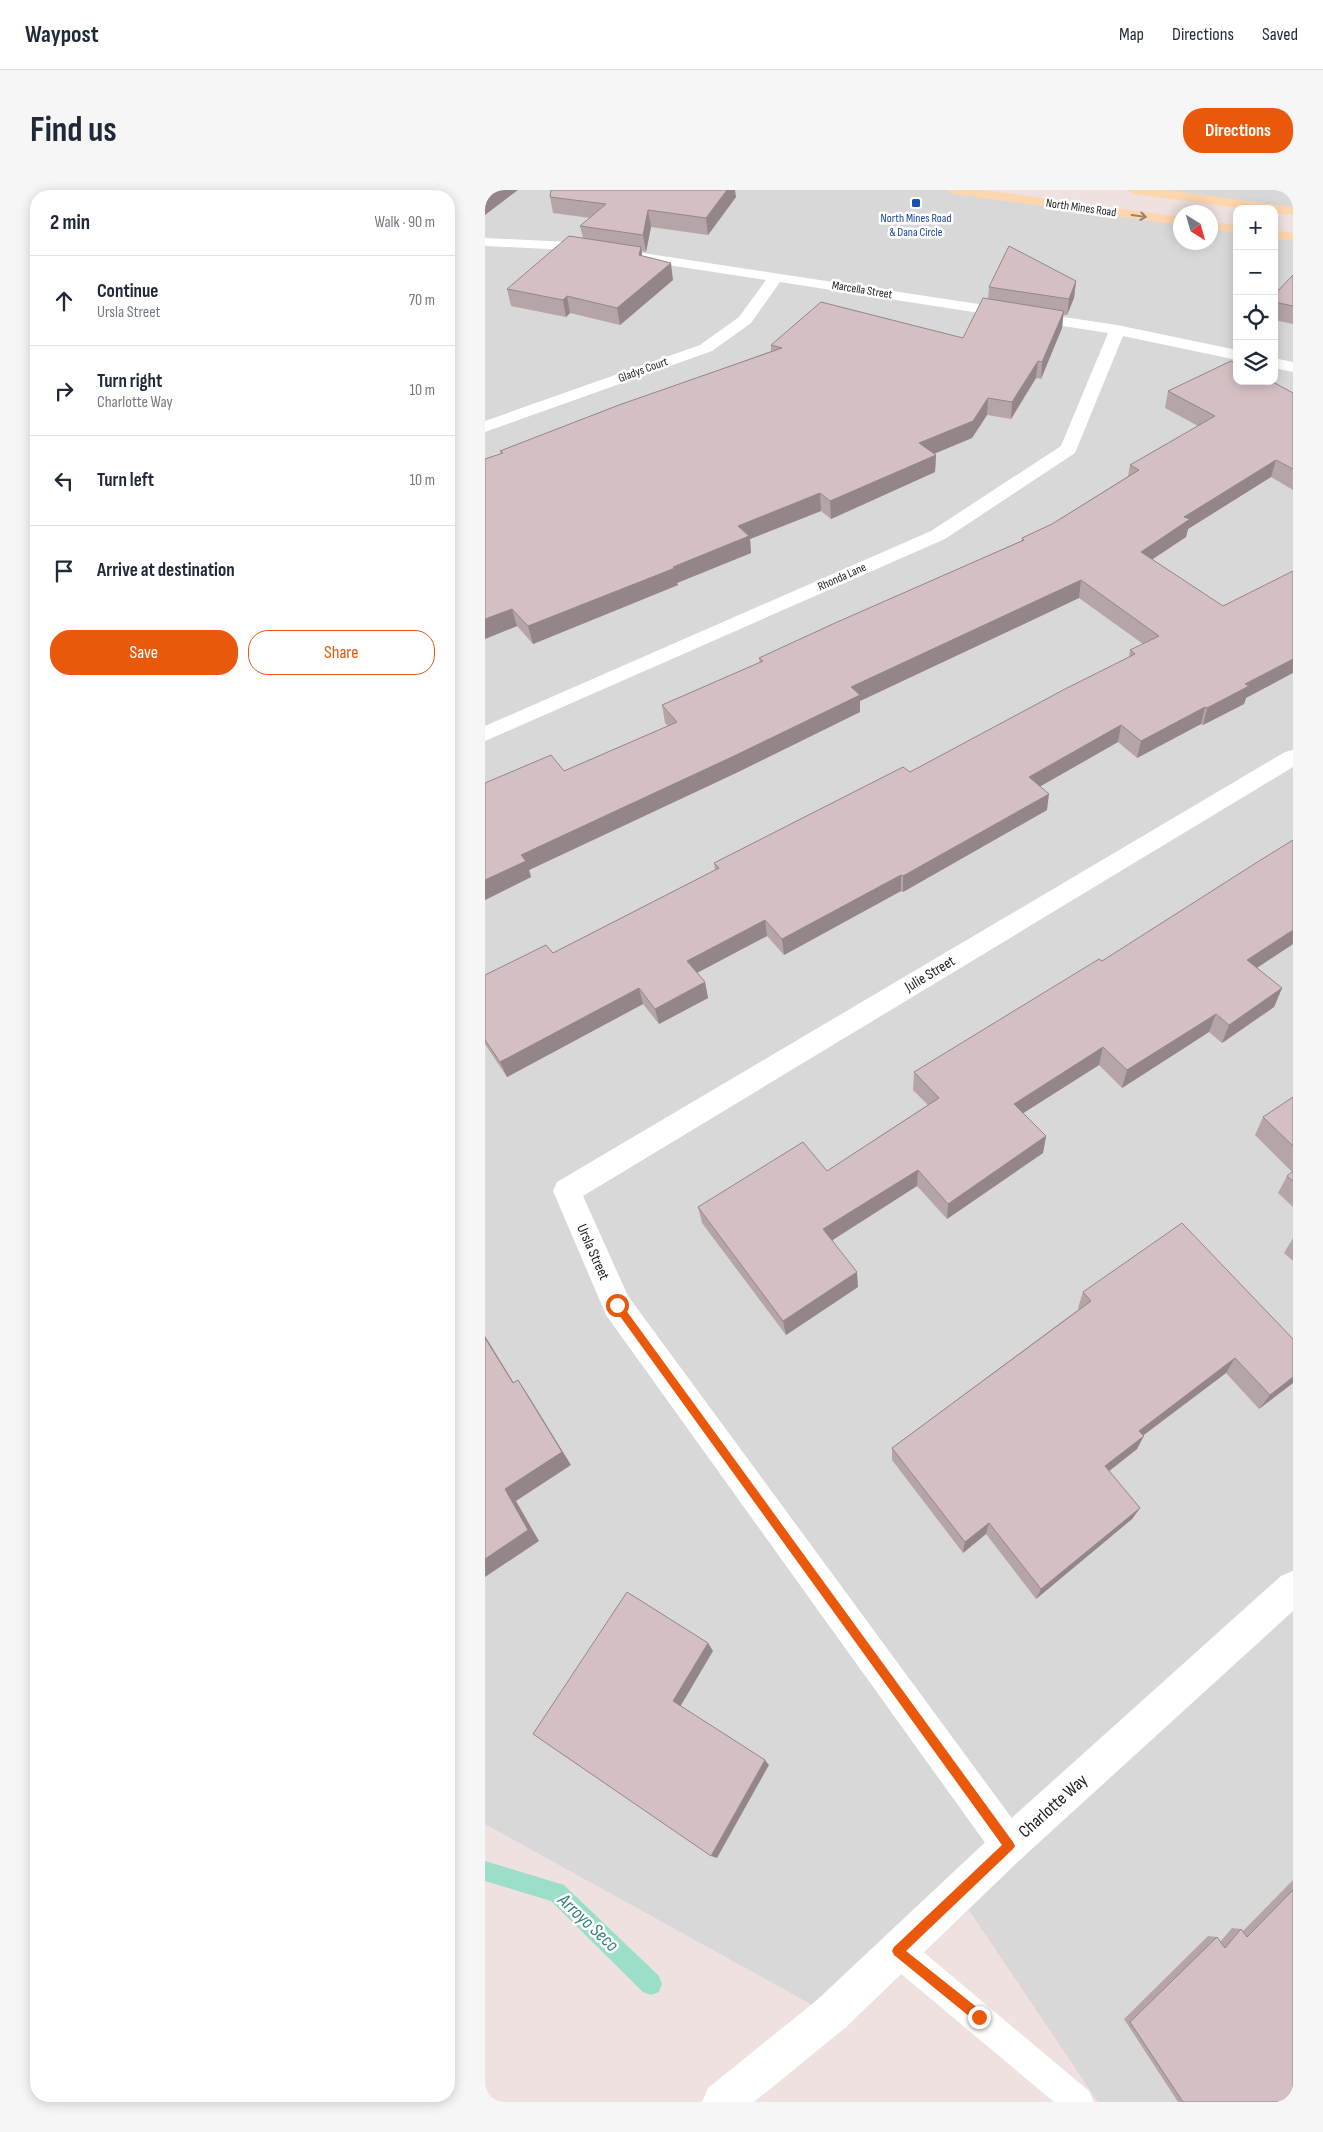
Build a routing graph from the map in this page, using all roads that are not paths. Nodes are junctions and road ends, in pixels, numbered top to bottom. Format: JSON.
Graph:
{"nodes":[{"id":1,"x":953,"y":190,"type":"edge"},
{"id":2,"x":1134,"y":190,"type":"edge"},
{"id":3,"x":1293,"y":211,"type":"edge"},
{"id":4,"x":1173,"y":221,"type":"edge"},
{"id":5,"x":1218,"y":227,"type":"edge"},
{"id":6,"x":1233,"y":229,"type":"edge"},
{"id":7,"x":1278,"y":235,"type":"edge"},
{"id":8,"x":1293,"y":237,"type":"edge"},
{"id":9,"x":485,"y":242,"type":"edge"},
{"id":10,"x":776,"y":276,"type":"junction"},
{"id":11,"x":1117,"y":330,"type":"junction"},
{"id":12,"x":1233,"y":354,"type":"edge"},
{"id":13,"x":1278,"y":364,"type":"edge"},
{"id":14,"x":1293,"y":367,"type":"edge"},
{"id":15,"x":485,"y":427,"type":"edge"},
{"id":16,"x":485,"y":734,"type":"edge"},
{"id":17,"x":1293,"y":757,"type":"edge"},
{"id":18,"x":567,"y":1191,"type":"joint"},
{"id":19,"x":1293,"y":1588,"type":"edge"},
{"id":20,"x":1009,"y":1846,"type":"junction"},
{"id":21,"x":898,"y":1951,"type":"junction"},
{"id":22,"x":722,"y":2102,"type":"edge"},
{"id":23,"x":1078,"y":2102,"type":"edge"}],
"edges":[{"from":1,"to":4,"type":"main road","name":"North Mines Road","one_way":true},
{"from":2,"to":3,"type":"main road"},
{"from":5,"to":6,"type":"main road"},
{"from":7,"to":8,"type":"main road"},
{"from":9,"to":10,"type":"street","name":"Marcella Street"},
{"from":10,"to":11,"type":"street","name":"Marcella Street"},
{"from":10,"to":15,"type":"street","name":"Gladys Court"},
{"from":11,"to":12,"type":"street","name":"Marcella Street"},
{"from":11,"to":16,"type":"street","name":"Rhonda Lane"},
{"from":13,"to":14,"type":"street"},
{"from":17,"to":18,"type":"street","name":"Julie Street"},
{"from":18,"to":20,"type":"street","name":"Ursla Street"},
{"from":19,"to":20,"type":"street","name":"Charlotte Way"},
{"from":20,"to":21,"type":"street","name":"Charlotte Way"},
{"from":21,"to":22,"type":"street","name":"Charlotte Way"},
{"from":21,"to":23,"type":"lane"}]}
